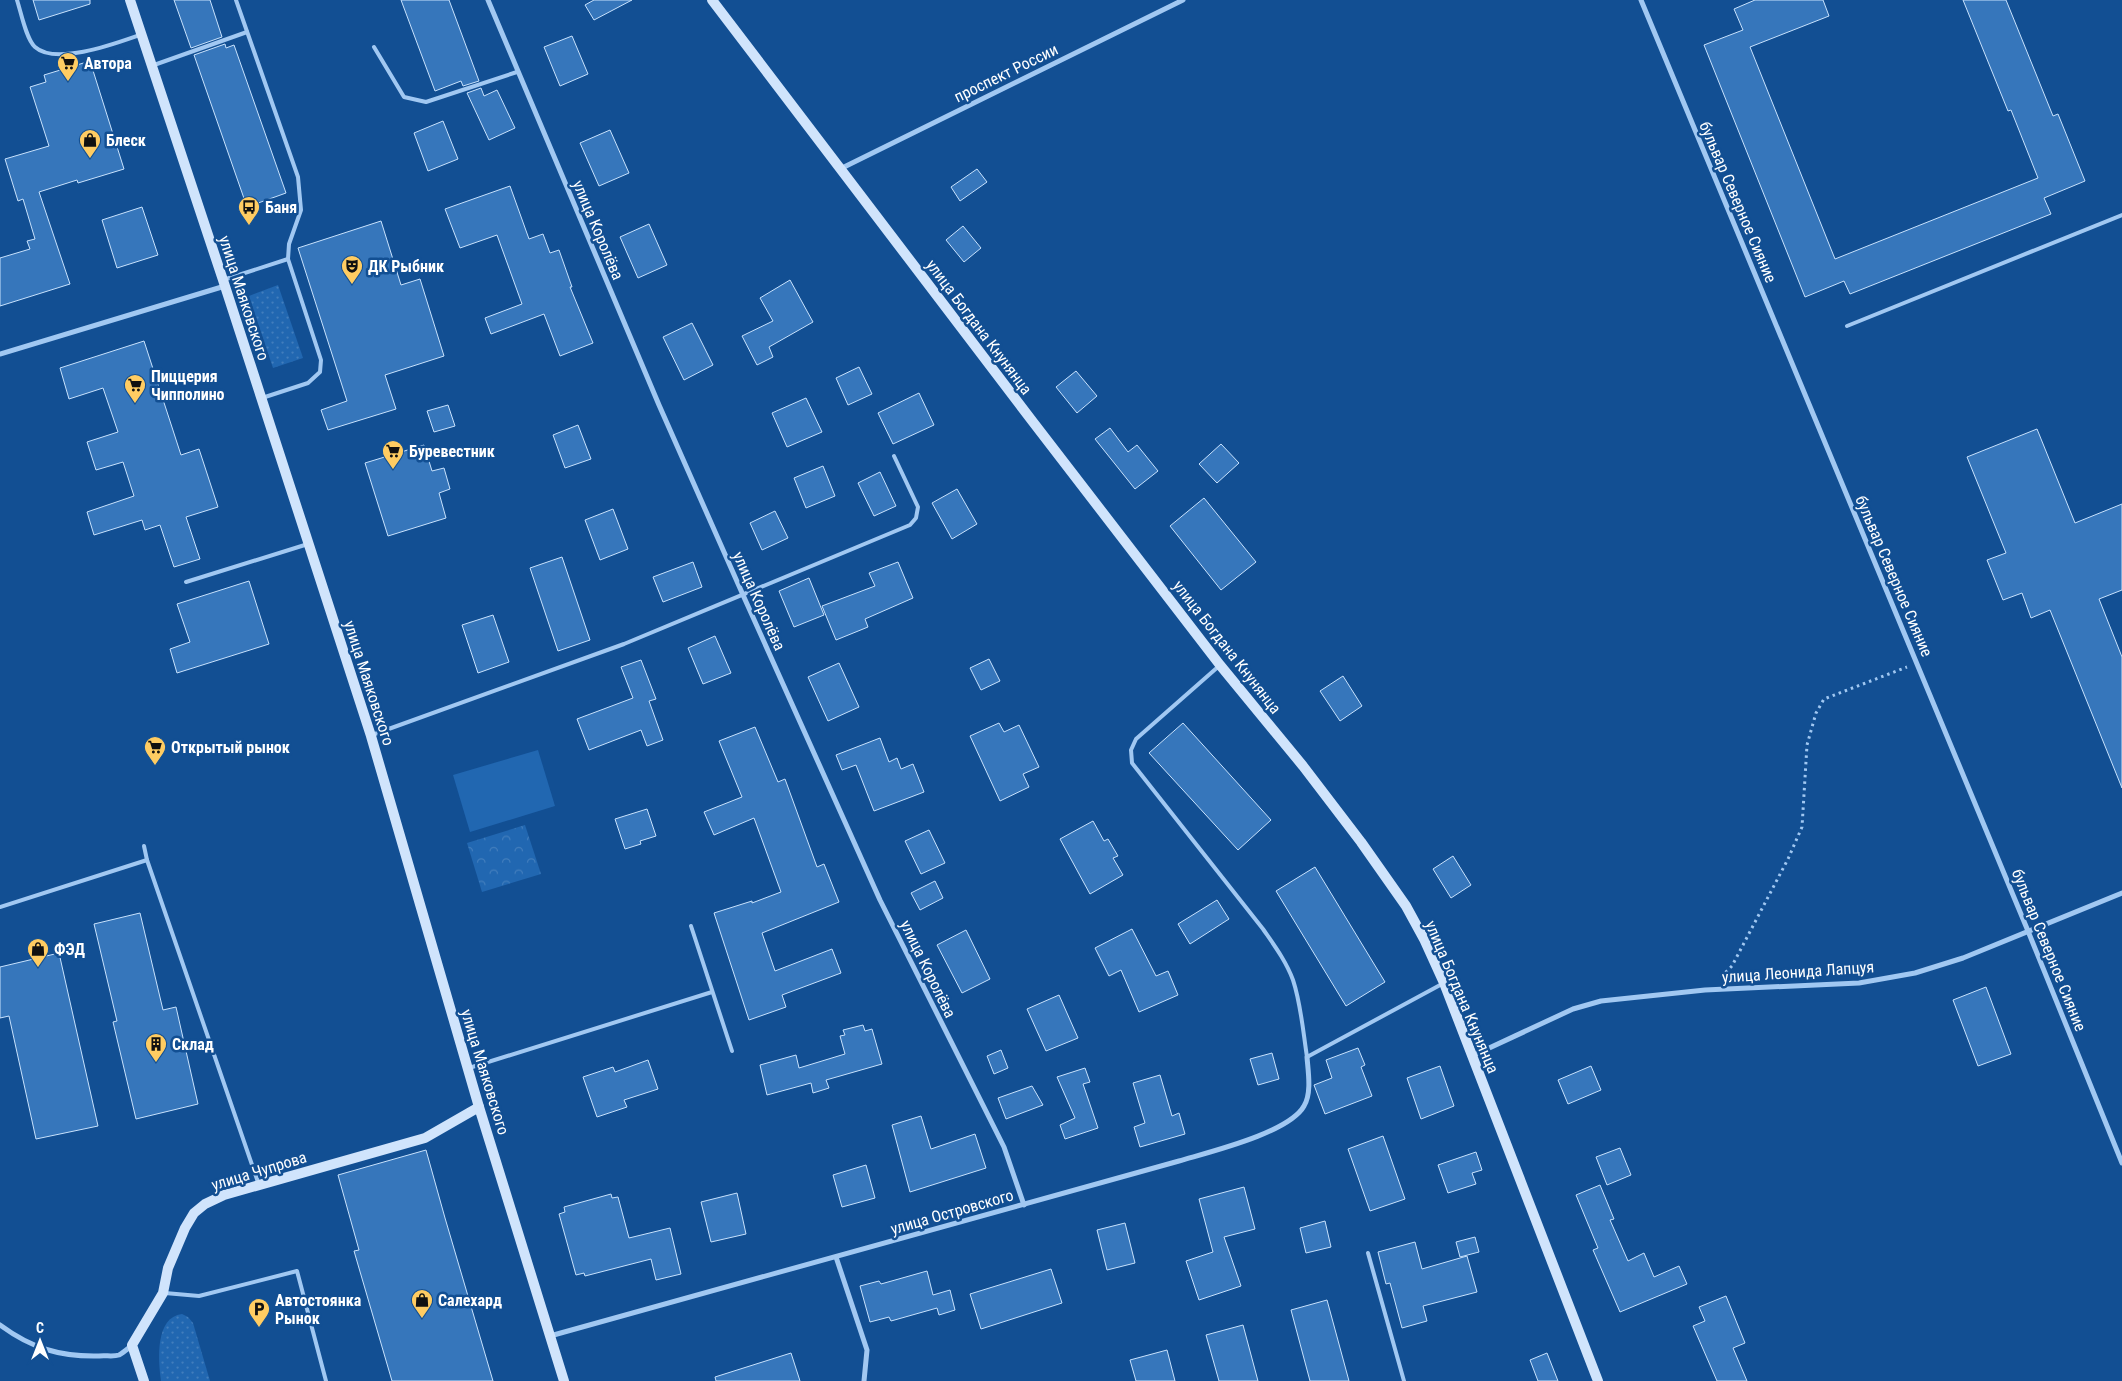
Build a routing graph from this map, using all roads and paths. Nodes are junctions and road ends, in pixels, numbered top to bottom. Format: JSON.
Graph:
{"nodes":[{"id":1,"x":17,"y":0,"type":"edge"},
{"id":2,"x":130,"y":0,"type":"edge"},
{"id":3,"x":236,"y":0,"type":"edge"},
{"id":4,"x":488,"y":0,"type":"edge"},
{"id":5,"x":712,"y":0,"type":"edge"},
{"id":6,"x":1183,"y":0,"type":"edge"},
{"id":7,"x":1641,"y":0,"type":"edge"},
{"id":8,"x":247,"y":32,"type":"junction"},
{"id":9,"x":141,"y":35,"type":"junction"},
{"id":10,"x":374,"y":48,"type":"dead end"},
{"id":11,"x":152,"y":66,"type":"junction"},
{"id":12,"x":517,"y":72,"type":"junction"},
{"id":13,"x":840,"y":169,"type":"junction"},
{"id":14,"x":2122,"y":214,"type":"edge"},
{"id":15,"x":288,"y":259,"type":"junction"},
{"id":16,"x":224,"y":283,"type":"junction"},
{"id":17,"x":1847,"y":326,"type":"dead end"},
{"id":18,"x":0,"y":354,"type":"edge"},
{"id":19,"x":261,"y":398,"type":"junction"},
{"id":20,"x":894,"y":456,"type":"dead end"},
{"id":21,"x":308,"y":544,"type":"junction"},
{"id":22,"x":186,"y":582,"type":"dead end"},
{"id":23,"x":743,"y":595,"type":"junction"},
{"id":24,"x":1917,"y":664,"type":"junction"},
{"id":25,"x":1220,"y":665,"type":"junction"},
{"id":26,"x":371,"y":736,"type":"junction"},
{"id":27,"x":144,"y":846,"type":"dead end"},
{"id":28,"x":147,"y":860,"type":"junction"},
{"id":29,"x":2122,"y":893,"type":"edge"},
{"id":30,"x":0,"y":907,"type":"edge"},
{"id":31,"x":691,"y":926,"type":"dead end"},
{"id":32,"x":2028,"y":931,"type":"junction"},
{"id":33,"x":1444,"y":983,"type":"junction"},
{"id":34,"x":1705,"y":990,"type":"junction"},
{"id":35,"x":712,"y":992,"type":"junction"},
{"id":36,"x":732,"y":1051,"type":"dead end"},
{"id":37,"x":1472,"y":1056,"type":"junction"},
{"id":38,"x":1307,"y":1057,"type":"junction"},
{"id":39,"x":468,"y":1068,"type":"junction"},
{"id":40,"x":479,"y":1107,"type":"junction"},
{"id":41,"x":2122,"y":1163,"type":"edge"},
{"id":42,"x":260,"y":1186,"type":"junction"},
{"id":43,"x":1024,"y":1205,"type":"junction"},
{"id":44,"x":1368,"y":1253,"type":"dead end"},
{"id":45,"x":836,"y":1257,"type":"junction"},
{"id":46,"x":163,"y":1293,"type":"junction"},
{"id":47,"x":0,"y":1324,"type":"edge"},
{"id":48,"x":550,"y":1336,"type":"junction"},
{"id":49,"x":132,"y":1345,"type":"junction"},
{"id":50,"x":144,"y":1381,"type":"edge"},
{"id":51,"x":326,"y":1381,"type":"edge"},
{"id":52,"x":564,"y":1381,"type":"edge"},
{"id":53,"x":864,"y":1381,"type":"edge"},
{"id":54,"x":1404,"y":1381,"type":"edge"},
{"id":55,"x":1598,"y":1381,"type":"edge"}],
"edges":[{"from":1,"to":9,"type":"lane"},
{"from":2,"to":9,"type":"street","name":"улица Маяковского"},
{"from":3,"to":8,"type":"lane"},
{"from":4,"to":12,"type":"street","name":"улица Королёва"},
{"from":5,"to":13,"type":"street","name":"улица Богдана Кнунянца"},
{"from":6,"to":13,"type":"street","name":"проспект России"},
{"from":7,"to":24,"type":"street","name":"бульвар Северное Сияние"},
{"from":8,"to":11,"type":"lane"},
{"from":8,"to":15,"type":"lane"},
{"from":9,"to":11,"type":"street","name":"улица Маяковского"},
{"from":10,"to":12,"type":"lane"},
{"from":11,"to":16,"type":"street","name":"улица Маяковского"},
{"from":12,"to":23,"type":"street","name":"улица Королёва"},
{"from":13,"to":25,"type":"street","name":"улица Богдана Кнунянца"},
{"from":14,"to":17,"type":"lane"},
{"from":15,"to":16,"type":"lane"},
{"from":15,"to":19,"type":"lane"},
{"from":16,"to":18,"type":"street"},
{"from":16,"to":19,"type":"street","name":"улица Маяковского"},
{"from":19,"to":21,"type":"street","name":"улица Маяковского"},
{"from":20,"to":23,"type":"lane"},
{"from":21,"to":22,"type":"lane"},
{"from":21,"to":26,"type":"street","name":"улица Маяковского"},
{"from":23,"to":26,"type":"lane"},
{"from":23,"to":43,"type":"street","name":"улица Королёва"},
{"from":24,"to":32,"type":"street","name":"бульвар Северное Сияние"},
{"from":24,"to":34,"type":"path"},
{"from":25,"to":33,"type":"street","name":"улица Богдана Кнунянца"},
{"from":25,"to":38,"type":"lane"},
{"from":26,"to":39,"type":"street","name":"улица Маяковского"},
{"from":27,"to":28,"type":"lane"},
{"from":28,"to":30,"type":"lane"},
{"from":28,"to":42,"type":"lane"},
{"from":29,"to":32,"type":"street","name":"улица Леонида Лапцуя"},
{"from":31,"to":35,"type":"lane"},
{"from":32,"to":34,"type":"street","name":"улица Леонида Лапцуя"},
{"from":32,"to":41,"type":"street","name":"бульвар Северное Сияние"},
{"from":33,"to":37,"type":"street","name":"улица Богдана Кнунянца"},
{"from":33,"to":38,"type":"lane"},
{"from":34,"to":37,"type":"street","name":"улица Леонида Лапцуя"},
{"from":35,"to":36,"type":"lane"},
{"from":35,"to":39,"type":"lane"},
{"from":37,"to":55,"type":"street","name":"улица Богдана Кнунянца"},
{"from":38,"to":43,"type":"street","name":"улица Островского"},
{"from":39,"to":40,"type":"street","name":"улица Маяковского"},
{"from":40,"to":42,"type":"street","name":"улица Чупрова"},
{"from":40,"to":48,"type":"street","name":"улица Маяковского"},
{"from":42,"to":46,"type":"street","name":"улица Чупрова"},
{"from":43,"to":45,"type":"street","name":"улица Островского"},
{"from":44,"to":54,"type":"lane"},
{"from":45,"to":48,"type":"street","name":"улица Островского"},
{"from":45,"to":53,"type":"street"},
{"from":46,"to":49,"type":"street","name":"улица Чупрова"},
{"from":46,"to":51,"type":"lane"},
{"from":47,"to":49,"type":"street"},
{"from":48,"to":52,"type":"street","name":"улица Маяковского"},
{"from":49,"to":50,"type":"street"}]}
